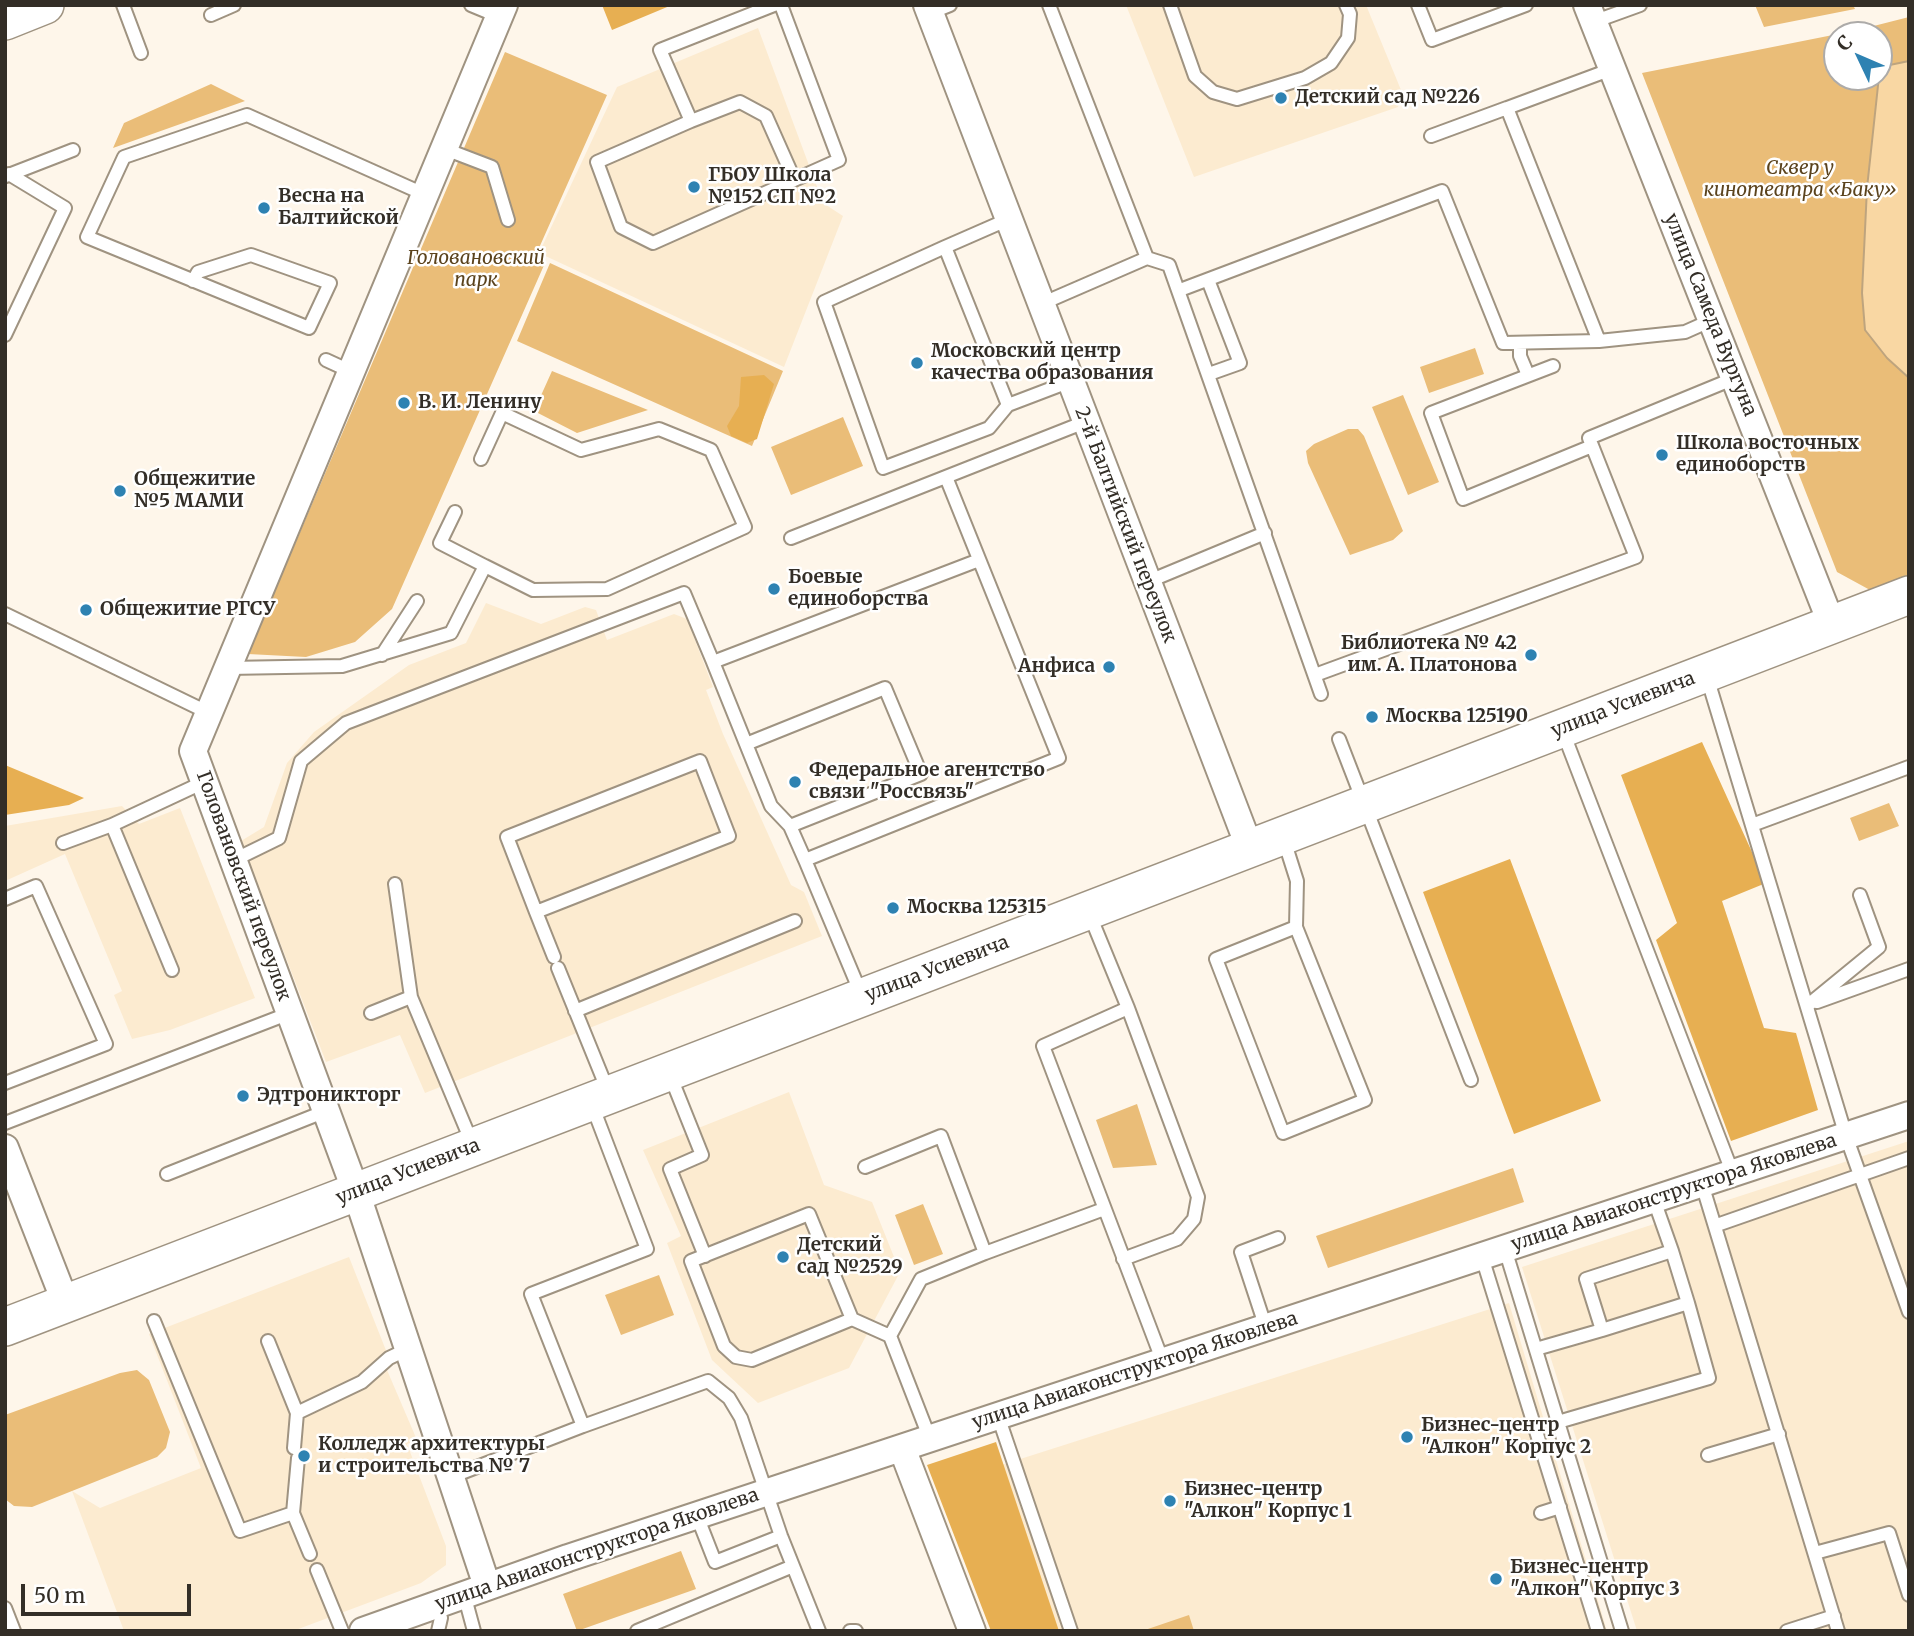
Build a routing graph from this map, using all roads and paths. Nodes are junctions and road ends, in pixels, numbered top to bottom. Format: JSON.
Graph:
{"nodes":[{"id":1,"x":45,"y":5,"type":"edge"},
{"id":2,"x":123,"y":5,"type":"edge"},
{"id":3,"x":234,"y":5,"type":"edge"},
{"id":4,"x":471,"y":5,"type":"edge"},
{"id":5,"x":774,"y":5,"type":"edge"},
{"id":6,"x":781,"y":5,"type":"edge"},
{"id":7,"x":1049,"y":5,"type":"edge"},
{"id":8,"x":1170,"y":5,"type":"edge"},
{"id":9,"x":1346,"y":5,"type":"edge"},
{"id":10,"x":1419,"y":5,"type":"edge"},
{"id":11,"x":1526,"y":5,"type":"edge"},
{"id":12,"x":1640,"y":5,"type":"edge"},
{"id":13,"x":936,"y":8,"type":"edge"},
{"id":14,"x":502,"y":11,"type":"edge"},
{"id":15,"x":1590,"y":14,"type":"edge"},
{"id":16,"x":211,"y":15,"type":"dead end"},
{"id":17,"x":5,"y":20,"type":"edge"},
{"id":18,"x":141,"y":53,"type":"dead end"},
{"id":19,"x":1612,"y":69,"type":"junction"},
{"id":20,"x":1507,"y":108,"type":"junction"},
{"id":21,"x":691,"y":121,"type":"junction"},
{"id":22,"x":1431,"y":136,"type":"dead end"},
{"id":23,"x":445,"y":149,"type":"junction"},
{"id":24,"x":73,"y":150,"type":"dead end"},
{"id":25,"x":7,"y":175,"type":"edge"},
{"id":26,"x":794,"y":179,"type":"junction"},
{"id":27,"x":426,"y":195,"type":"junction"},
{"id":28,"x":1009,"y":219,"type":"junction"},
{"id":29,"x":508,"y":220,"type":"dead end"},
{"id":30,"x":945,"y":247,"type":"junction"},
{"id":31,"x":1147,"y":258,"type":"junction"},
{"id":32,"x":1208,"y":280,"type":"junction"},
{"id":33,"x":193,"y":281,"type":"junction"},
{"id":34,"x":1180,"y":290,"type":"junction"},
{"id":35,"x":1041,"y":304,"type":"junction"},
{"id":36,"x":1712,"y":320,"type":"junction"},
{"id":37,"x":7,"y":327,"type":"edge"},
{"id":38,"x":1599,"y":341,"type":"junction"},
{"id":39,"x":1520,"y":343,"type":"junction"},
{"id":40,"x":327,"y":360,"type":"dead end"},
{"id":41,"x":1553,"y":366,"type":"dead end"},
{"id":42,"x":352,"y":372,"type":"junction"},
{"id":43,"x":1209,"y":374,"type":"junction"},
{"id":44,"x":1528,"y":375,"type":"junction"},
{"id":45,"x":1735,"y":378,"type":"junction"},
{"id":46,"x":1070,"y":381,"type":"junction"},
{"id":47,"x":1008,"y":405,"type":"junction"},
{"id":48,"x":1085,"y":422,"type":"junction"},
{"id":49,"x":1592,"y":446,"type":"junction"},
{"id":50,"x":481,"y":459,"type":"dead end"},
{"id":51,"x":946,"y":477,"type":"junction"},
{"id":52,"x":455,"y":512,"type":"dead end"},
{"id":53,"x":1265,"y":533,"type":"junction"},
{"id":54,"x":791,"y":538,"type":"dead end"},
{"id":55,"x":979,"y":560,"type":"junction"},
{"id":56,"x":485,"y":566,"type":"junction"},
{"id":57,"x":1147,"y":582,"type":"junction"},
{"id":58,"x":1909,"y":595,"type":"edge"},
{"id":59,"x":416,"y":601,"type":"dead end"},
{"id":60,"x":5,"y":614,"type":"edge"},
{"id":61,"x":1832,"y":625,"type":"junction"},
{"id":62,"x":382,"y":655,"type":"junction"},
{"id":63,"x":713,"y":662,"type":"junction"},
{"id":64,"x":228,"y":668,"type":"junction"},
{"id":65,"x":1706,"y":673,"type":"junction"},
{"id":66,"x":1315,"y":675,"type":"junction"},
{"id":67,"x":1321,"y":694,"type":"dead end"},
{"id":68,"x":209,"y":713,"type":"junction"},
{"id":69,"x":1562,"y":729,"type":"junction"},
{"id":70,"x":1339,"y":739,"type":"dead end"},
{"id":71,"x":746,"y":744,"type":"junction"},
{"id":72,"x":1909,"y":766,"type":"edge"},
{"id":73,"x":204,"y":782,"type":"junction"},
{"id":74,"x":1363,"y":805,"type":"junction"},
{"id":75,"x":112,"y":825,"type":"junction"},
{"id":76,"x":1752,"y":825,"type":"junction"},
{"id":77,"x":790,"y":826,"type":"junction"},
{"id":78,"x":63,"y":842,"type":"dead end"},
{"id":79,"x":1266,"y":842,"type":"junction"},
{"id":80,"x":234,"y":860,"type":"junction"},
{"id":81,"x":805,"y":860,"type":"junction"},
{"id":82,"x":395,"y":884,"type":"dead end"},
{"id":83,"x":1860,"y":895,"type":"dead end"},
{"id":84,"x":5,"y":899,"type":"edge"},
{"id":85,"x":1088,"y":911,"type":"junction"},
{"id":86,"x":536,"y":912,"type":"junction"},
{"id":87,"x":794,"y":922,"type":"dead end"},
{"id":88,"x":1296,"y":927,"type":"junction"},
{"id":89,"x":1909,"y":969,"type":"edge"},
{"id":90,"x":172,"y":970,"type":"dead end"},
{"id":91,"x":411,"y":997,"type":"junction"},
{"id":92,"x":863,"y":997,"type":"junction"},
{"id":93,"x":1807,"y":1006,"type":"junction"},
{"id":94,"x":1128,"y":1009,"type":"junction"},
{"id":95,"x":575,"y":1011,"type":"junction"},
{"id":96,"x":290,"y":1013,"type":"junction"},
{"id":97,"x":371,"y":1013,"type":"dead end"},
{"id":98,"x":669,"y":1072,"type":"junction"},
{"id":99,"x":1471,"y":1080,"type":"dead end"},
{"id":100,"x":5,"y":1083,"type":"edge"},
{"id":101,"x":600,"y":1098,"type":"junction"},
{"id":102,"x":326,"y":1111,"type":"junction"},
{"id":103,"x":1909,"y":1115,"type":"edge"},
{"id":104,"x":5,"y":1123,"type":"edge"},
{"id":105,"x":1846,"y":1136,"type":"junction"},
{"id":106,"x":474,"y":1147,"type":"junction"},
{"id":107,"x":5,"y":1148,"type":"edge"},
{"id":108,"x":1909,"y":1158,"type":"edge"},
{"id":109,"x":865,"y":1167,"type":"dead end"},
{"id":110,"x":167,"y":1174,"type":"dead end"},
{"id":111,"x":1733,"y":1174,"type":"junction"},
{"id":112,"x":1861,"y":1175,"type":"junction"},
{"id":113,"x":1702,"y":1184,"type":"junction"},
{"id":114,"x":356,"y":1192,"type":"junction"},
{"id":115,"x":1654,"y":1200,"type":"junction"},
{"id":116,"x":1104,"y":1209,"type":"junction"},
{"id":117,"x":1717,"y":1225,"type":"junction"},
{"id":118,"x":1278,"y":1238,"type":"dead end"},
{"id":119,"x":1672,"y":1251,"type":"junction"},
{"id":120,"x":985,"y":1253,"type":"junction"},
{"id":121,"x":1493,"y":1253,"type":"junction"},
{"id":122,"x":705,"y":1256,"type":"junction"},
{"id":123,"x":1123,"y":1259,"type":"junction"},
{"id":124,"x":1688,"y":1303,"type":"junction"},
{"id":125,"x":66,"y":1304,"type":"junction"},
{"id":126,"x":1909,"y":1312,"type":"edge"},
{"id":127,"x":852,"y":1320,"type":"junction"},
{"id":128,"x":154,"y":1321,"type":"dead end"},
{"id":129,"x":5,"y":1327,"type":"edge"},
{"id":130,"x":1266,"y":1328,"type":"junction"},
{"id":131,"x":1602,"y":1329,"type":"junction"},
{"id":132,"x":890,"y":1336,"type":"junction"},
{"id":133,"x":268,"y":1341,"type":"dead end"},
{"id":134,"x":408,"y":1349,"type":"junction"},
{"id":135,"x":1536,"y":1349,"type":"junction"},
{"id":136,"x":1163,"y":1362,"type":"junction"},
{"id":137,"x":297,"y":1413,"type":"junction"},
{"id":138,"x":998,"y":1416,"type":"junction"},
{"id":139,"x":1558,"y":1422,"type":"junction"},
{"id":140,"x":583,"y":1426,"type":"junction"},
{"id":141,"x":1779,"y":1434,"type":"junction"},
{"id":142,"x":930,"y":1439,"type":"junction"},
{"id":143,"x":902,"y":1448,"type":"junction"},
{"id":144,"x":1708,"y":1455,"type":"dead end"},
{"id":145,"x":451,"y":1477,"type":"junction"},
{"id":146,"x":766,"y":1493,"type":"junction"},
{"id":147,"x":1560,"y":1507,"type":"junction"},
{"id":148,"x":293,"y":1513,"type":"junction"},
{"id":149,"x":1541,"y":1513,"type":"dead end"},
{"id":150,"x":697,"y":1516,"type":"junction"},
{"id":151,"x":781,"y":1536,"type":"junction"},
{"id":152,"x":310,"y":1553,"type":"dead end"},
{"id":153,"x":1815,"y":1553,"type":"junction"},
{"id":154,"x":793,"y":1566,"type":"junction"},
{"id":155,"x":317,"y":1570,"type":"dead end"},
{"id":156,"x":475,"y":1590,"type":"junction"},
{"id":157,"x":1909,"y":1595,"type":"edge"},
{"id":158,"x":436,"y":1604,"type":"junction"},
{"id":159,"x":5,"y":1608,"type":"edge"},
{"id":160,"x":1834,"y":1616,"type":"junction"},
{"id":161,"x":13,"y":1631,"type":"edge"},
{"id":162,"x":342,"y":1631,"type":"edge"},
{"id":163,"x":363,"y":1631,"type":"edge"},
{"id":164,"x":438,"y":1631,"type":"edge"},
{"id":165,"x":474,"y":1631,"type":"edge"},
{"id":166,"x":638,"y":1631,"type":"edge"},
{"id":167,"x":819,"y":1631,"type":"edge"},
{"id":168,"x":850,"y":1631,"type":"edge"},
{"id":169,"x":856,"y":1631,"type":"edge"},
{"id":170,"x":972,"y":1631,"type":"edge"},
{"id":171,"x":1071,"y":1631,"type":"edge"},
{"id":172,"x":1598,"y":1631,"type":"edge"},
{"id":173,"x":1622,"y":1631,"type":"edge"},
{"id":174,"x":1787,"y":1631,"type":"edge"},
{"id":175,"x":1838,"y":1631,"type":"edge"}],
"edges":[{"from":1,"to":17,"type":"street"},
{"from":2,"to":18,"type":"lane"},
{"from":3,"to":16,"type":"lane"},
{"from":4,"to":14,"type":"lane"},
{"from":5,"to":21,"type":"lane"},
{"from":6,"to":26,"type":"lane"},
{"from":7,"to":31,"type":"lane"},
{"from":8,"to":9,"type":"lane"},
{"from":10,"to":11,"type":"lane"},
{"from":12,"to":15,"type":"lane"},
{"from":13,"to":28,"type":"street","name":"2-й Балтийский переулок"},
{"from":14,"to":23,"type":"street","name":"Головановский переулок"},
{"from":15,"to":19,"type":"street","name":"улица Самеда Вургуна"},
{"from":19,"to":20,"type":"lane"},
{"from":19,"to":36,"type":"street","name":"улица Самеда Вургуна"},
{"from":20,"to":22,"type":"lane"},
{"from":20,"to":38,"type":"lane"},
{"from":21,"to":26,"type":"lane"},
{"from":21,"to":26,"type":"lane"},
{"from":23,"to":27,"type":"street","name":"Головановский переулок"},
{"from":23,"to":29,"type":"lane"},
{"from":24,"to":25,"type":"lane"},
{"from":25,"to":37,"type":"lane"},
{"from":27,"to":33,"type":"lane"},
{"from":27,"to":42,"type":"street","name":"Головановский переулок"},
{"from":28,"to":30,"type":"lane"},
{"from":28,"to":35,"type":"street","name":"2-й Балтийский переулок"},
{"from":30,"to":47,"type":"lane"},
{"from":30,"to":47,"type":"lane"},
{"from":31,"to":34,"type":"lane"},
{"from":31,"to":35,"type":"lane"},
{"from":32,"to":34,"type":"lane"},
{"from":32,"to":39,"type":"lane"},
{"from":32,"to":43,"type":"lane"},
{"from":33,"to":33,"type":"lane"},
{"from":34,"to":43,"type":"lane"},
{"from":35,"to":46,"type":"street","name":"2-й Балтийский переулок"},
{"from":36,"to":38,"type":"lane"},
{"from":36,"to":45,"type":"street","name":"улица Самеда Вургуна"},
{"from":38,"to":39,"type":"lane"},
{"from":39,"to":44,"type":"lane"},
{"from":40,"to":42,"type":"lane"},
{"from":41,"to":44,"type":"lane"},
{"from":42,"to":64,"type":"street","name":"Головановский переулок"},
{"from":43,"to":53,"type":"lane"},
{"from":44,"to":49,"type":"lane"},
{"from":45,"to":49,"type":"lane"},
{"from":45,"to":61,"type":"street","name":"улица Самеда Вургуна"},
{"from":46,"to":47,"type":"lane"},
{"from":46,"to":48,"type":"street","name":"2-й Балтийский переулок"},
{"from":48,"to":51,"type":"lane"},
{"from":48,"to":57,"type":"street","name":"2-й Балтийский переулок"},
{"from":49,"to":66,"type":"lane"},
{"from":50,"to":56,"type":"lane"},
{"from":51,"to":54,"type":"lane"},
{"from":51,"to":55,"type":"lane"},
{"from":52,"to":56,"type":"lane"},
{"from":53,"to":57,"type":"lane"},
{"from":53,"to":66,"type":"lane"},
{"from":55,"to":63,"type":"lane"},
{"from":55,"to":81,"type":"lane"},
{"from":56,"to":62,"type":"lane"},
{"from":57,"to":79,"type":"street","name":"2-й Балтийский переулок"},
{"from":58,"to":61,"type":"street","name":"улица Усиевича"},
{"from":59,"to":62,"type":"lane"},
{"from":60,"to":68,"type":"lane"},
{"from":61,"to":65,"type":"street","name":"улица Усиевича"},
{"from":62,"to":64,"type":"lane"},
{"from":63,"to":71,"type":"lane"},
{"from":63,"to":80,"type":"lane"},
{"from":64,"to":68,"type":"street","name":"Головановский переулок"},
{"from":65,"to":69,"type":"street","name":"улица Усиевича"},
{"from":65,"to":76,"type":"lane"},
{"from":66,"to":67,"type":"lane"},
{"from":68,"to":73,"type":"street","name":"Головановский переулок"},
{"from":69,"to":74,"type":"street","name":"улица Усиевича"},
{"from":69,"to":111,"type":"lane"},
{"from":70,"to":74,"type":"lane"},
{"from":71,"to":77,"type":"lane"},
{"from":71,"to":77,"type":"lane"},
{"from":72,"to":76,"type":"lane"},
{"from":73,"to":75,"type":"lane"},
{"from":73,"to":80,"type":"street","name":"Головановский переулок"},
{"from":74,"to":79,"type":"street","name":"улица Усиевича"},
{"from":74,"to":99,"type":"lane"},
{"from":75,"to":78,"type":"lane"},
{"from":75,"to":90,"type":"lane"},
{"from":76,"to":93,"type":"lane"},
{"from":77,"to":81,"type":"lane"},
{"from":79,"to":85,"type":"street","name":"улица Усиевича"},
{"from":79,"to":88,"type":"lane"},
{"from":80,"to":96,"type":"street","name":"Головановский переулок"},
{"from":81,"to":92,"type":"lane"},
{"from":82,"to":91,"type":"lane"},
{"from":83,"to":93,"type":"lane"},
{"from":84,"to":100,"type":"lane"},
{"from":85,"to":92,"type":"street","name":"улица Усиевича"},
{"from":85,"to":94,"type":"lane"},
{"from":86,"to":86,"type":"lane"},
{"from":86,"to":95,"type":"lane"},
{"from":87,"to":95,"type":"lane"},
{"from":88,"to":88,"type":"lane"},
{"from":89,"to":93,"type":"lane"},
{"from":91,"to":97,"type":"lane"},
{"from":91,"to":106,"type":"lane"},
{"from":92,"to":98,"type":"street","name":"улица Усиевича"},
{"from":93,"to":105,"type":"lane"},
{"from":94,"to":116,"type":"lane"},
{"from":94,"to":123,"type":"lane"},
{"from":95,"to":101,"type":"lane"},
{"from":96,"to":102,"type":"street","name":"Головановский переулок"},
{"from":96,"to":104,"type":"lane"},
{"from":98,"to":101,"type":"street","name":"улица Усиевича"},
{"from":98,"to":122,"type":"lane"},
{"from":101,"to":106,"type":"street","name":"улица Усиевича"},
{"from":101,"to":140,"type":"lane"},
{"from":102,"to":110,"type":"lane"},
{"from":102,"to":114,"type":"street","name":"Головановский переулок"},
{"from":103,"to":105,"type":"street","name":"улица Авиаконструктора Яковлева"},
{"from":105,"to":111,"type":"street","name":"улица Авиаконструктора Яковлева"},
{"from":105,"to":112,"type":"lane"},
{"from":106,"to":114,"type":"street","name":"улица Усиевича"},
{"from":107,"to":125,"type":"street"},
{"from":108,"to":112,"type":"lane"},
{"from":109,"to":120,"type":"lane"},
{"from":111,"to":113,"type":"street","name":"улица Авиаконструктора Яковлева"},
{"from":112,"to":117,"type":"lane"},
{"from":112,"to":126,"type":"lane"},
{"from":113,"to":115,"type":"street","name":"улица Авиаконструктора Яковлева"},
{"from":113,"to":117,"type":"lane"},
{"from":114,"to":125,"type":"street","name":"улица Усиевича"},
{"from":114,"to":134,"type":"street","name":"Головановский переулок"},
{"from":115,"to":119,"type":"lane"},
{"from":115,"to":121,"type":"street","name":"улица Авиаконструктора Яковлева"},
{"from":116,"to":120,"type":"lane"},
{"from":116,"to":123,"type":"lane"},
{"from":117,"to":141,"type":"lane"},
{"from":118,"to":130,"type":"lane"},
{"from":119,"to":124,"type":"lane"},
{"from":119,"to":131,"type":"lane"},
{"from":120,"to":132,"type":"lane"},
{"from":121,"to":130,"type":"street","name":"улица Авиаконструктора Яковлева"},
{"from":121,"to":135,"type":"lane"},
{"from":121,"to":147,"type":"lane"},
{"from":122,"to":127,"type":"lane"},
{"from":122,"to":127,"type":"lane"},
{"from":123,"to":136,"type":"lane"},
{"from":124,"to":131,"type":"lane"},
{"from":124,"to":139,"type":"lane"},
{"from":125,"to":129,"type":"street","name":"улица Усиевича"},
{"from":127,"to":132,"type":"lane"},
{"from":128,"to":148,"type":"lane"},
{"from":130,"to":136,"type":"street","name":"улица Авиаконструктора Яковлева"},
{"from":131,"to":135,"type":"lane"},
{"from":132,"to":142,"type":"lane"},
{"from":133,"to":137,"type":"lane"},
{"from":134,"to":137,"type":"lane"},
{"from":134,"to":145,"type":"street","name":"Головановский переулок"},
{"from":135,"to":139,"type":"lane"},
{"from":136,"to":138,"type":"street","name":"улица Авиаконструктора Яковлева"},
{"from":137,"to":148,"type":"lane"},
{"from":138,"to":142,"type":"street","name":"улица Авиаконструктора Яковлева"},
{"from":138,"to":171,"type":"lane"},
{"from":139,"to":173,"type":"lane"},
{"from":140,"to":145,"type":"lane"},
{"from":140,"to":146,"type":"lane"},
{"from":141,"to":144,"type":"lane"},
{"from":141,"to":153,"type":"lane"},
{"from":142,"to":143,"type":"street","name":"улица Авиаконструктора Яковлева"},
{"from":143,"to":146,"type":"street","name":"улица Авиаконструктора Яковлева"},
{"from":143,"to":170,"type":"street"},
{"from":145,"to":156,"type":"street","name":"Головановский переулок"},
{"from":146,"to":150,"type":"street","name":"улица Авиаконструктора Яковлева"},
{"from":146,"to":151,"type":"lane"},
{"from":147,"to":149,"type":"lane"},
{"from":147,"to":172,"type":"lane"},
{"from":148,"to":152,"type":"lane"},
{"from":150,"to":151,"type":"lane"},
{"from":150,"to":156,"type":"street","name":"улица Авиаконструктора Яковлева"},
{"from":151,"to":154,"type":"lane"},
{"from":153,"to":157,"type":"lane"},
{"from":153,"to":160,"type":"lane"},
{"from":154,"to":166,"type":"lane"},
{"from":154,"to":167,"type":"lane"},
{"from":155,"to":162,"type":"lane"},
{"from":156,"to":158,"type":"street","name":"улица Авиаконструктора Яковлева"},
{"from":156,"to":165,"type":"lane"},
{"from":158,"to":163,"type":"street","name":"улица Авиаконструктора Яковлева"},
{"from":158,"to":164,"type":"lane"},
{"from":159,"to":161,"type":"lane"},
{"from":160,"to":174,"type":"lane"},
{"from":160,"to":175,"type":"lane"},
{"from":168,"to":169,"type":"lane"}]}
